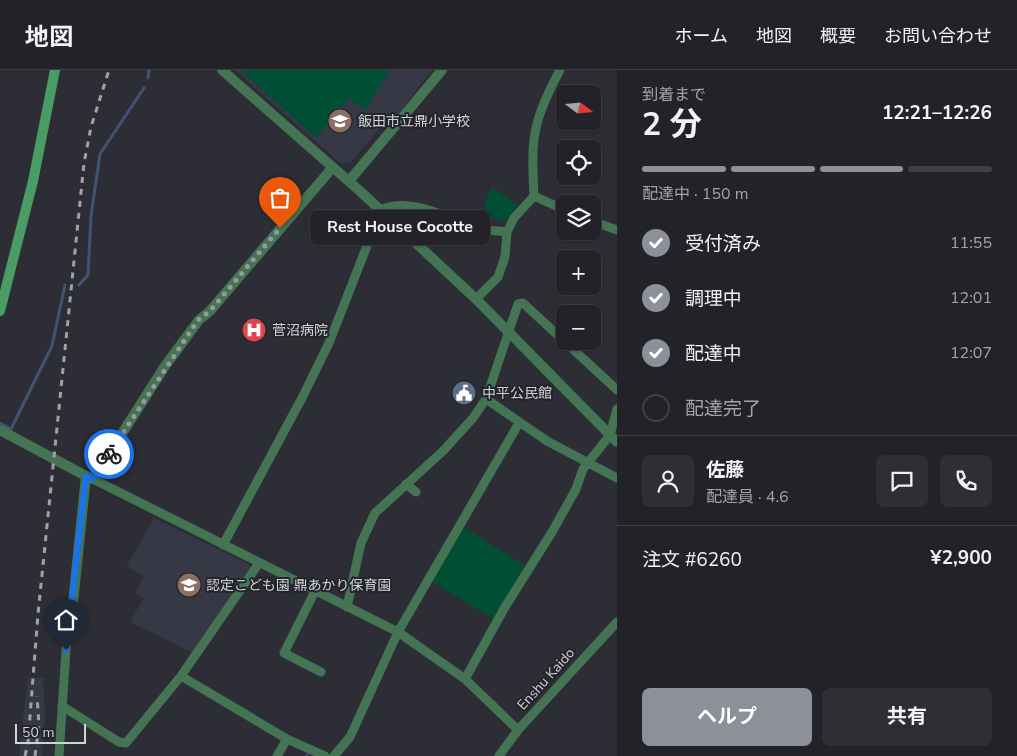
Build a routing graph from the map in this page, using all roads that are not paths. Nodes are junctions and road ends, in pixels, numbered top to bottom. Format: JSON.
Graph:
{"nodes":[{"id":1,"x":55,"y":70,"type":"edge"},
{"id":2,"x":222,"y":70,"type":"edge"},
{"id":3,"x":442,"y":70,"type":"edge"},
{"id":4,"x":560,"y":70,"type":"edge"},
{"id":5,"x":332,"y":167,"type":"junction"},
{"id":6,"x":349,"y":181,"type":"junction"},
{"id":7,"x":534,"y":196,"type":"junction"},
{"id":8,"x":556,"y":206,"type":"edge"},
{"id":9,"x":381,"y":210,"type":"junction"},
{"id":10,"x":601,"y":224,"type":"edge"},
{"id":11,"x":617,"y":230,"type":"edge"},
{"id":12,"x":507,"y":232,"type":"junction"},
{"id":13,"x":476,"y":298,"type":"junction"},
{"id":14,"x":0,"y":311,"type":"edge"},
{"id":15,"x":509,"y":331,"type":"junction"},
{"id":16,"x":617,"y":390,"type":"edge"},
{"id":17,"x":486,"y":399,"type":"junction"},
{"id":18,"x":617,"y":409,"type":"edge"},
{"id":19,"x":519,"y":423,"type":"junction"},
{"id":20,"x":0,"y":430,"type":"edge"},
{"id":21,"x":614,"y":438,"type":"edge"},
{"id":22,"x":588,"y":461,"type":"junction"},
{"id":23,"x":90,"y":478,"type":"junction"},
{"id":24,"x":617,"y":478,"type":"edge"},
{"id":25,"x":406,"y":484,"type":"junction"},
{"id":26,"x":416,"y":492,"type":"dead end"},
{"id":27,"x":222,"y":545,"type":"junction"},
{"id":28,"x":258,"y":563,"type":"junction"},
{"id":29,"x":315,"y":591,"type":"junction"},
{"id":30,"x":73,"y":603,"type":"joint"},
{"id":31,"x":347,"y":607,"type":"junction"},
{"id":32,"x":617,"y":622,"type":"edge"},
{"id":33,"x":398,"y":632,"type":"junction"},
{"id":34,"x":321,"y":672,"type":"dead end"},
{"id":35,"x":181,"y":676,"type":"junction"},
{"id":36,"x":465,"y":679,"type":"junction"},
{"id":37,"x":62,"y":706,"type":"junction"},
{"id":38,"x":518,"y":730,"type":"junction"},
{"id":39,"x":287,"y":739,"type":"junction"},
{"id":40,"x":60,"y":756,"type":"edge"},
{"id":41,"x":276,"y":756,"type":"edge"},
{"id":42,"x":325,"y":756,"type":"edge"},
{"id":43,"x":334,"y":756,"type":"edge"},
{"id":44,"x":499,"y":756,"type":"edge"}],
"edges":[{"from":1,"to":14,"type":"main road"},
{"from":2,"to":5,"type":"street"},
{"from":3,"to":6,"type":"street"},
{"from":4,"to":7,"type":"street"},
{"from":5,"to":6,"type":"street"},
{"from":5,"to":23,"type":"street"},
{"from":6,"to":9,"type":"street"},
{"from":7,"to":8,"type":"street"},
{"from":7,"to":12,"type":"street"},
{"from":9,"to":12,"type":"street"},
{"from":9,"to":13,"type":"street"},
{"from":9,"to":27,"type":"street"},
{"from":10,"to":11,"type":"street"},
{"from":12,"to":13,"type":"street"},
{"from":13,"to":15,"type":"street"},
{"from":15,"to":16,"type":"street"},
{"from":15,"to":17,"type":"street"},
{"from":15,"to":21,"type":"street"},
{"from":17,"to":19,"type":"street"},
{"from":17,"to":25,"type":"street"},
{"from":18,"to":21,"type":"street"},
{"from":19,"to":22,"type":"street"},
{"from":19,"to":33,"type":"street"},
{"from":20,"to":23,"type":"street"},
{"from":21,"to":22,"type":"street"},
{"from":22,"to":24,"type":"street"},
{"from":22,"to":36,"type":"street"},
{"from":23,"to":27,"type":"street"},
{"from":23,"to":30,"type":"street"},
{"from":25,"to":26,"type":"street"},
{"from":25,"to":31,"type":"street"},
{"from":27,"to":28,"type":"street"},
{"from":28,"to":29,"type":"street"},
{"from":28,"to":35,"type":"street"},
{"from":29,"to":31,"type":"street"},
{"from":29,"to":34,"type":"street"},
{"from":30,"to":37,"type":"street"},
{"from":31,"to":33,"type":"street"},
{"from":32,"to":38,"type":"street","name":"Enshu Kaido"},
{"from":33,"to":36,"type":"street"},
{"from":33,"to":43,"type":"street"},
{"from":35,"to":37,"type":"street"},
{"from":35,"to":39,"type":"street"},
{"from":36,"to":38,"type":"street"},
{"from":37,"to":40,"type":"street"},
{"from":38,"to":44,"type":"street","name":"Enshu Kaido"},
{"from":39,"to":41,"type":"street"},
{"from":39,"to":42,"type":"street"}]}
